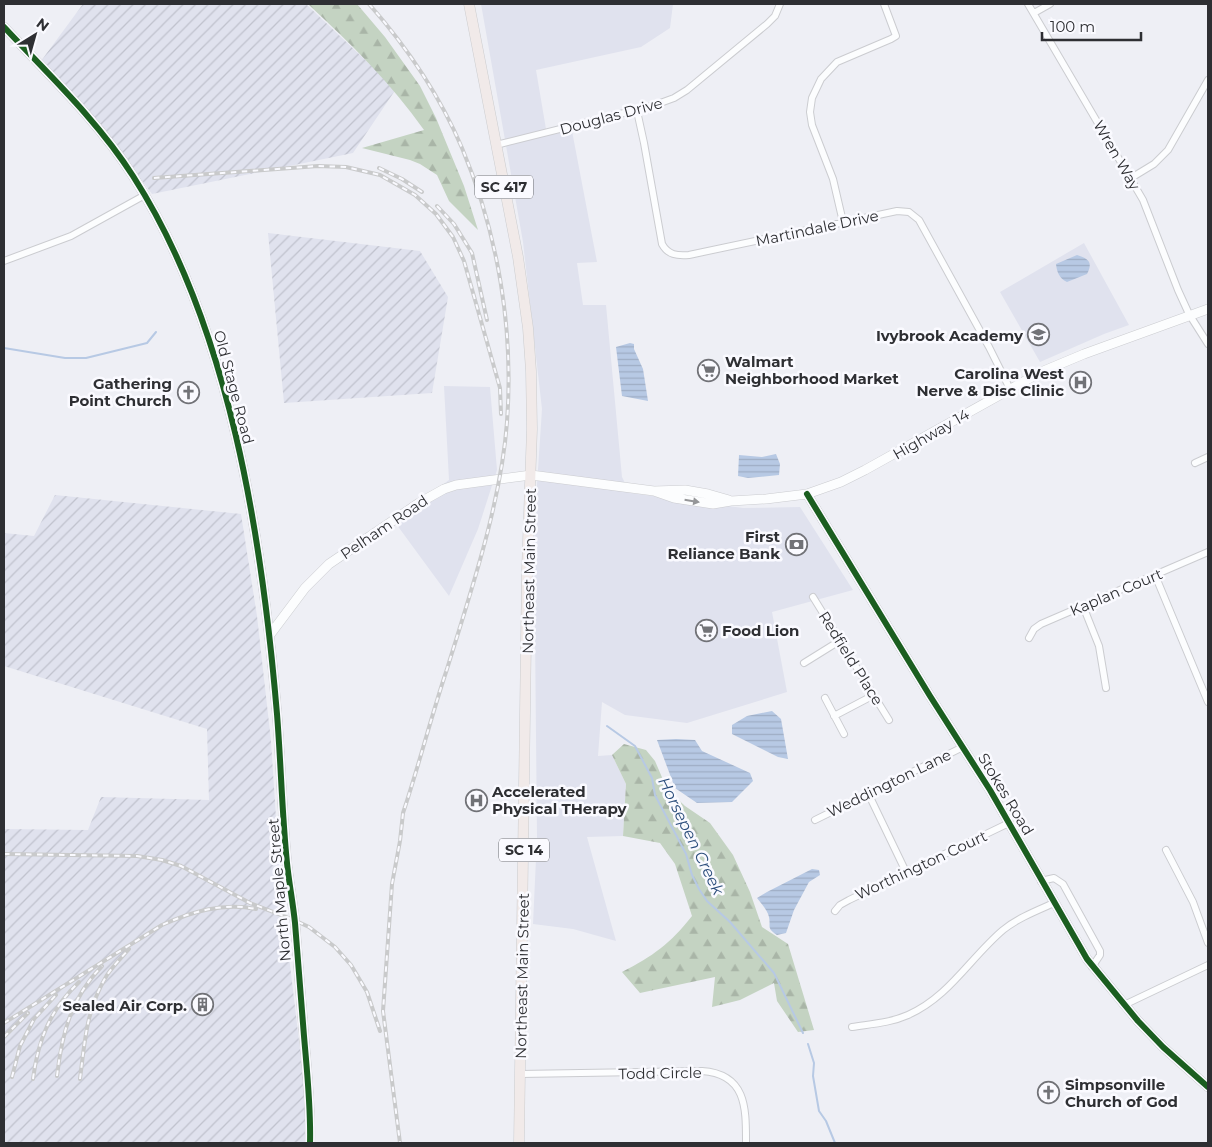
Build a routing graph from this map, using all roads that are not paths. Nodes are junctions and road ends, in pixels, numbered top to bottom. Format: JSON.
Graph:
{"nodes":[{"id":1,"x":469,"y":4,"type":"edge"},
{"id":2,"x":780,"y":4,"type":"edge"},
{"id":3,"x":884,"y":4,"type":"edge"},
{"id":4,"x":1028,"y":4,"type":"edge"},
{"id":5,"x":1050,"y":4,"type":"edge"},
{"id":6,"x":1034,"y":13,"type":"junction"},
{"id":7,"x":4,"y":28,"type":"edge"},
{"id":8,"x":1208,"y":80,"type":"edge"},
{"id":9,"x":637,"y":111,"type":"junction"},
{"id":10,"x":496,"y":145,"type":"junction"},
{"id":11,"x":1131,"y":178,"type":"junction"},
{"id":12,"x":145,"y":195,"type":"junction"},
{"id":13,"x":843,"y":222,"type":"junction"},
{"id":14,"x":4,"y":261,"type":"edge"},
{"id":15,"x":1208,"y":309,"type":"edge"},
{"id":16,"x":1189,"y":314,"type":"junction"},
{"id":17,"x":1208,"y":344,"type":"edge"},
{"id":18,"x":1010,"y":389,"type":"junction"},
{"id":19,"x":1208,"y":457,"type":"edge"},
{"id":20,"x":1195,"y":463,"type":"dead end"},
{"id":21,"x":531,"y":475,"type":"junction"},
{"id":22,"x":807,"y":494,"type":"junction"},
{"id":23,"x":1208,"y":552,"type":"edge"},
{"id":24,"x":1155,"y":575,"type":"junction"},
{"id":25,"x":813,"y":596,"type":"dead end"},
{"id":26,"x":1083,"y":606,"type":"junction"},
{"id":27,"x":269,"y":636,"type":"junction"},
{"id":28,"x":1029,"y":638,"type":"dead end"},
{"id":29,"x":841,"y":640,"type":"junction"},
{"id":30,"x":804,"y":663,"type":"dead end"},
{"id":31,"x":1106,"y":688,"type":"dead end"},
{"id":32,"x":874,"y":695,"type":"junction"},
{"id":33,"x":825,"y":698,"type":"dead end"},
{"id":34,"x":1208,"y":702,"type":"edge"},
{"id":35,"x":834,"y":716,"type":"junction"},
{"id":36,"x":889,"y":720,"type":"dead end"},
{"id":37,"x":844,"y":734,"type":"dead end"},
{"id":38,"x":963,"y":747,"type":"junction"},
{"id":39,"x":868,"y":793,"type":"junction"},
{"id":40,"x":815,"y":820,"type":"dead end"},
{"id":41,"x":1009,"y":823,"type":"junction"},
{"id":42,"x":1166,"y":850,"type":"dead end"},
{"id":43,"x":906,"y":872,"type":"junction"},
{"id":44,"x":1041,"y":881,"type":"junction"},
{"id":45,"x":1054,"y":903,"type":"junction"},
{"id":46,"x":835,"y":912,"type":"dead end"},
{"id":47,"x":1208,"y":943,"type":"edge"},
{"id":48,"x":1208,"y":965,"type":"edge"},
{"id":49,"x":1092,"y":967,"type":"junction"},
{"id":50,"x":1124,"y":1005,"type":"junction"},
{"id":51,"x":852,"y":1027,"type":"dead end"},
{"id":52,"x":520,"y":1074,"type":"junction"},
{"id":53,"x":1208,"y":1087,"type":"edge"},
{"id":54,"x":310,"y":1143,"type":"edge"},
{"id":55,"x":519,"y":1143,"type":"edge"},
{"id":56,"x":746,"y":1143,"type":"edge"}],
"edges":[{"from":1,"to":10,"type":"main road","name":"Northeast Main Street","number":"SC 417"},
{"from":2,"to":9,"type":"street","name":"Douglas Drive"},
{"from":3,"to":13,"type":"street"},
{"from":4,"to":6,"type":"street","name":"Wren Way"},
{"from":5,"to":6,"type":"street"},
{"from":6,"to":11,"type":"street","name":"Wren Way"},
{"from":7,"to":12,"type":"street","name":"Old Stage Road"},
{"from":8,"to":11,"type":"street"},
{"from":9,"to":10,"type":"street","name":"Douglas Drive"},
{"from":9,"to":13,"type":"street","name":"Martindale Drive"},
{"from":10,"to":21,"type":"main road","name":"Northeast Main Street","number":"SC 417"},
{"from":11,"to":16,"type":"street","name":"Wren Way"},
{"from":12,"to":14,"type":"street"},
{"from":12,"to":27,"type":"street","name":"Old Stage Road"},
{"from":13,"to":18,"type":"street","name":"Martindale Drive"},
{"from":15,"to":16,"type":"street","name":"Highway 14"},
{"from":16,"to":17,"type":"street","name":"Wren Way"},
{"from":16,"to":18,"type":"street","name":"Highway 14"},
{"from":18,"to":22,"type":"street","name":"Highway 14"},
{"from":19,"to":20,"type":"street"},
{"from":21,"to":22,"type":"street","name":"Highway 14"},
{"from":21,"to":27,"type":"street","name":"Pelham Road"},
{"from":21,"to":52,"type":"main road","name":"Northeast Main Street","number":"SC 14"},
{"from":22,"to":38,"type":"street","name":"Stokes Road"},
{"from":23,"to":24,"type":"street","name":"Kaplan Court"},
{"from":24,"to":26,"type":"street","name":"Kaplan Court"},
{"from":24,"to":34,"type":"street"},
{"from":25,"to":29,"type":"street","name":"Redfield Place"},
{"from":26,"to":28,"type":"street","name":"Kaplan Court"},
{"from":26,"to":31,"type":"street"},
{"from":27,"to":54,"type":"street","name":"North Maple Street"},
{"from":29,"to":30,"type":"street"},
{"from":29,"to":32,"type":"street","name":"Redfield Place"},
{"from":32,"to":35,"type":"street"},
{"from":32,"to":36,"type":"street","name":"Redfield Place"},
{"from":33,"to":35,"type":"street"},
{"from":35,"to":37,"type":"street"},
{"from":38,"to":39,"type":"street","name":"Weddington Lane"},
{"from":38,"to":41,"type":"street","name":"Stokes Road"},
{"from":39,"to":40,"type":"street","name":"Weddington Lane"},
{"from":39,"to":43,"type":"street"},
{"from":41,"to":43,"type":"street","name":"Worthington Court"},
{"from":41,"to":44,"type":"street","name":"Stokes Road"},
{"from":42,"to":47,"type":"street"},
{"from":43,"to":46,"type":"street","name":"Worthington Court"},
{"from":44,"to":45,"type":"street","name":"Stokes Road"},
{"from":44,"to":49,"type":"street"},
{"from":45,"to":49,"type":"street","name":"Stokes Road"},
{"from":45,"to":51,"type":"street"},
{"from":48,"to":50,"type":"street"},
{"from":49,"to":50,"type":"street","name":"Stokes Road"},
{"from":50,"to":53,"type":"street","name":"Stokes Road"},
{"from":52,"to":55,"type":"main road","name":"Northeast Main Street","number":"SC 14"},
{"from":52,"to":56,"type":"street","name":"Todd Circle"}]}
